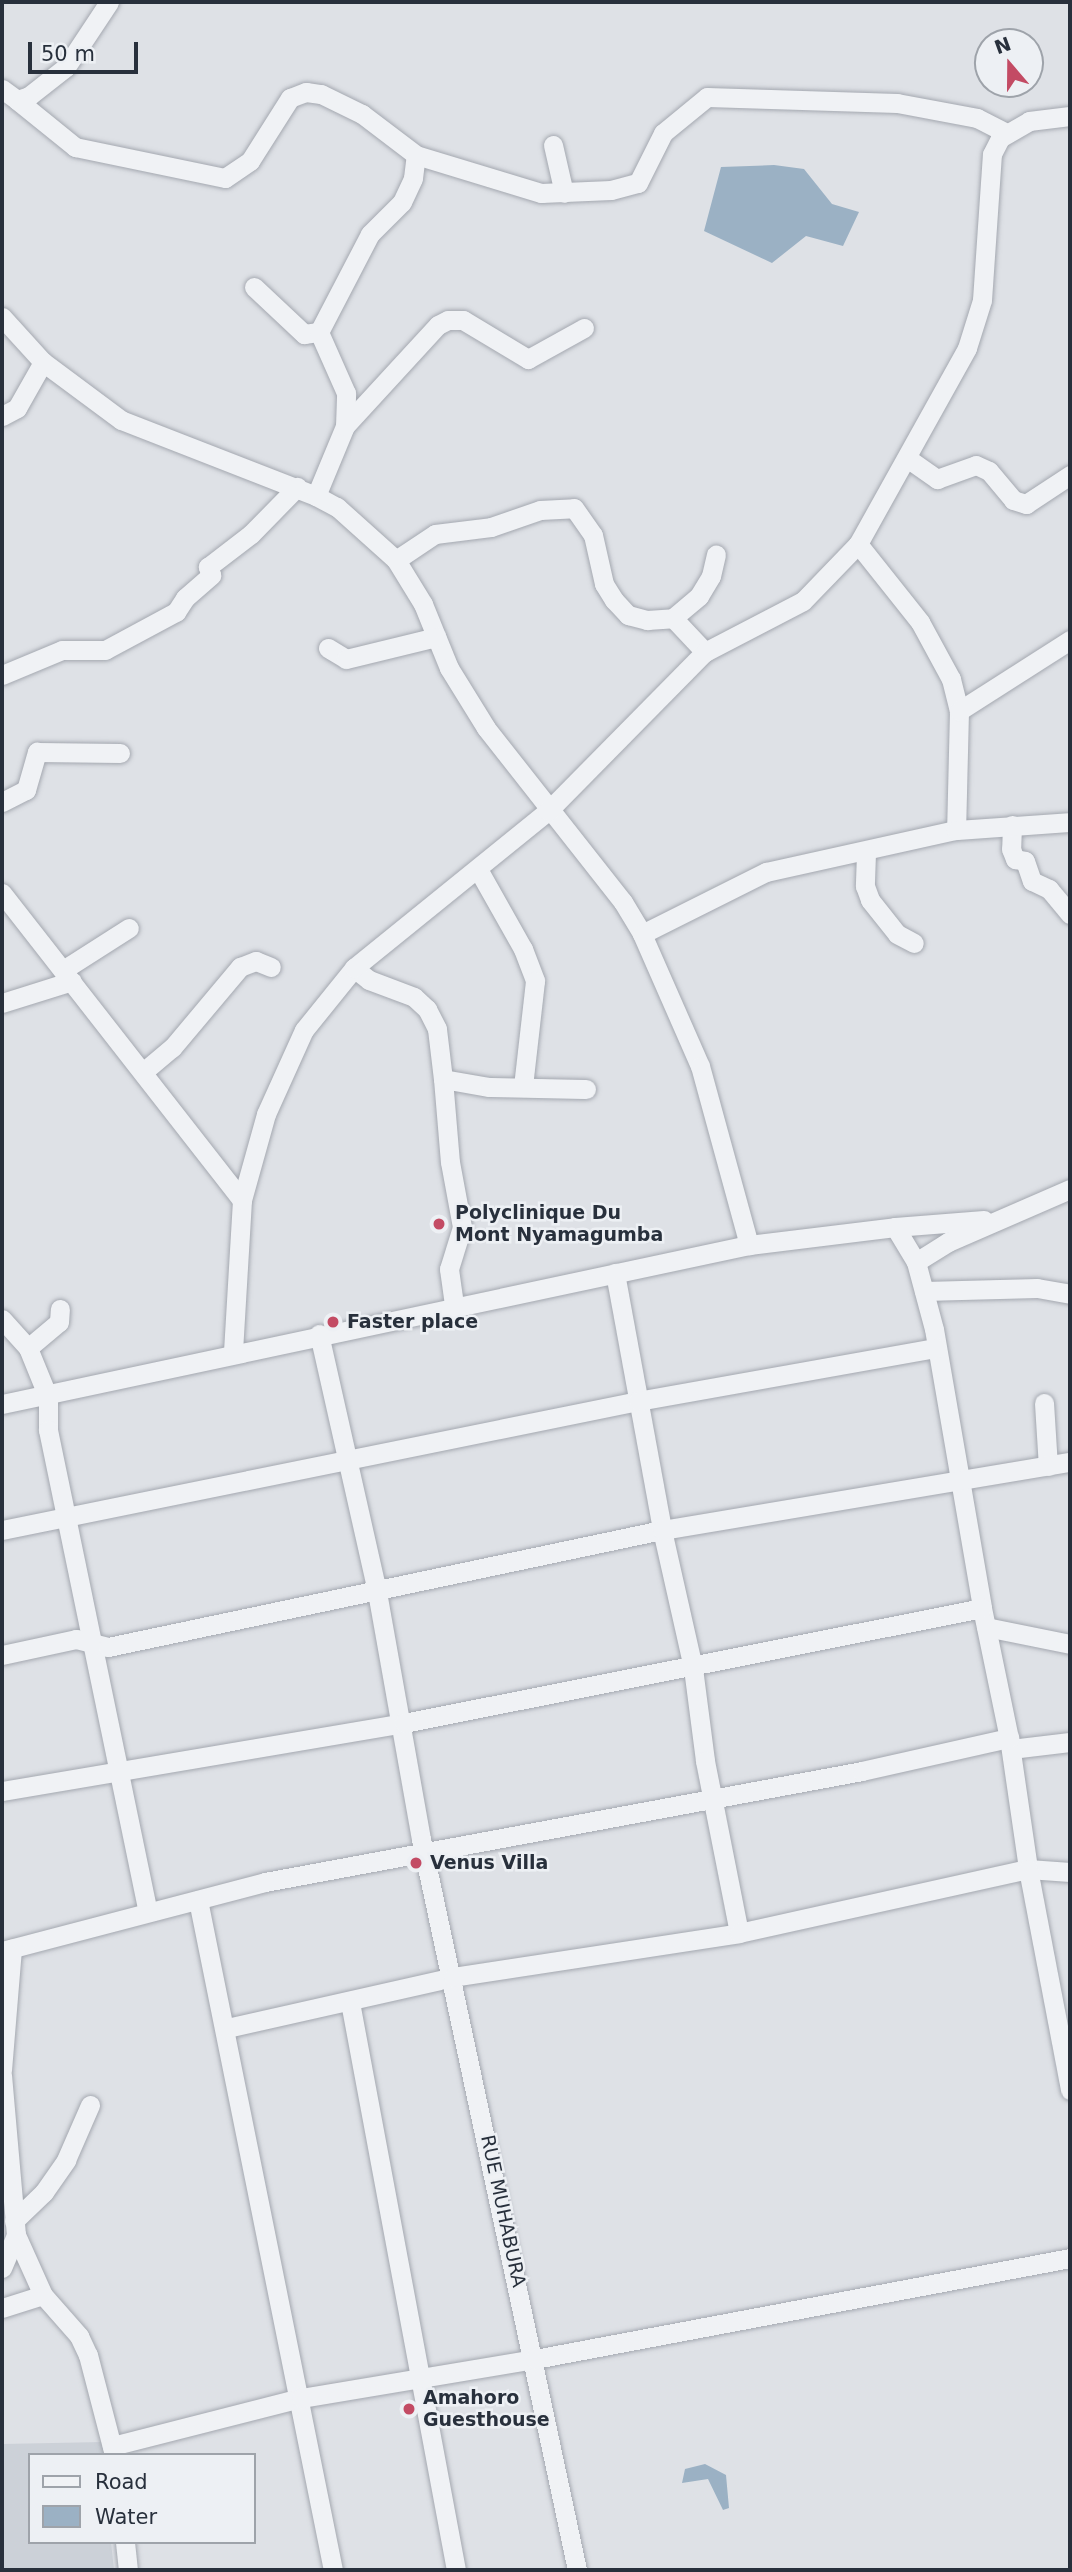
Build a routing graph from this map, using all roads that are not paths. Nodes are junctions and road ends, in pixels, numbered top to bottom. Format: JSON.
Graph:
{"nodes":[{"id":1,"x":109,"y":2,"type":"edge"},
{"id":2,"x":9,"y":95,"type":"edge"},
{"id":3,"x":1070,"y":116,"type":"edge"},
{"id":4,"x":1007,"y":133,"type":"junction"},
{"id":5,"x":553,"y":145,"type":"dead end"},
{"id":6,"x":416,"y":155,"type":"junction"},
{"id":7,"x":564,"y":192,"type":"junction"},
{"id":8,"x":254,"y":287,"type":"dead end"},
{"id":9,"x":2,"y":317,"type":"edge"},
{"id":10,"x":584,"y":328,"type":"dead end"},
{"id":11,"x":319,"y":332,"type":"junction"},
{"id":12,"x":43,"y":362,"type":"junction"},
{"id":13,"x":2,"y":416,"type":"edge"},
{"id":14,"x":345,"y":426,"type":"junction"},
{"id":15,"x":907,"y":458,"type":"junction"},
{"id":16,"x":1070,"y":474,"type":"edge"},
{"id":17,"x":298,"y":487,"type":"junction"},
{"id":18,"x":316,"y":496,"type":"junction"},
{"id":19,"x":858,"y":544,"type":"junction"},
{"id":20,"x":716,"y":555,"type":"dead end"},
{"id":21,"x":396,"y":561,"type":"junction"},
{"id":22,"x":673,"y":618,"type":"junction"},
{"id":23,"x":436,"y":636,"type":"junction"},
{"id":24,"x":1070,"y":640,"type":"edge"},
{"id":25,"x":328,"y":648,"type":"dead end"},
{"id":26,"x":705,"y":652,"type":"junction"},
{"id":27,"x":2,"y":675,"type":"edge"},
{"id":28,"x":959,"y":711,"type":"junction"},
{"id":29,"x":120,"y":753,"type":"dead end"},
{"id":30,"x":2,"y":802,"type":"edge"},
{"id":31,"x":548,"y":811,"type":"junction"},
{"id":32,"x":1070,"y":822,"type":"edge"},
{"id":33,"x":1012,"y":825,"type":"junction"},
{"id":34,"x":956,"y":830,"type":"junction"},
{"id":35,"x":866,"y":853,"type":"junction"},
{"id":36,"x":479,"y":871,"type":"junction"},
{"id":37,"x":2,"y":893,"type":"edge"},
{"id":38,"x":1070,"y":914,"type":"edge"},
{"id":39,"x":129,"y":928,"type":"dead end"},
{"id":40,"x":642,"y":934,"type":"junction"},
{"id":41,"x":914,"y":943,"type":"dead end"},
{"id":42,"x":271,"y":967,"type":"dead end"},
{"id":43,"x":354,"y":968,"type":"junction"},
{"id":44,"x":68,"y":975,"type":"junction"},
{"id":45,"x":2,"y":1003,"type":"edge"},
{"id":46,"x":143,"y":1072,"type":"junction"},
{"id":47,"x":443,"y":1079,"type":"junction"},
{"id":48,"x":523,"y":1086,"type":"junction"},
{"id":49,"x":586,"y":1089,"type":"dead end"},
{"id":50,"x":1070,"y":1189,"type":"edge"},
{"id":51,"x":242,"y":1200,"type":"junction"},
{"id":52,"x":1007,"y":1215,"type":"junction"},
{"id":53,"x":895,"y":1227,"type":"junction"},
{"id":54,"x":749,"y":1245,"type":"junction"},
{"id":55,"x":916,"y":1262,"type":"junction"},
{"id":56,"x":615,"y":1273,"type":"junction"},
{"id":57,"x":924,"y":1291,"type":"junction"},
{"id":58,"x":1070,"y":1294,"type":"edge"},
{"id":59,"x":454,"y":1306,"type":"junction"},
{"id":60,"x":60,"y":1309,"type":"dead end"},
{"id":61,"x":2,"y":1319,"type":"edge"},
{"id":62,"x":319,"y":1334,"type":"junction"},
{"id":63,"x":28,"y":1348,"type":"junction"},
{"id":64,"x":936,"y":1348,"type":"junction"},
{"id":65,"x":233,"y":1353,"type":"junction"},
{"id":66,"x":48,"y":1396,"type":"junction"},
{"id":67,"x":638,"y":1401,"type":"junction"},
{"id":68,"x":1044,"y":1403,"type":"dead end"},
{"id":69,"x":2,"y":1404,"type":"edge"},
{"id":70,"x":346,"y":1462,"type":"junction"},
{"id":71,"x":1070,"y":1462,"type":"edge"},
{"id":72,"x":1048,"y":1466,"type":"junction"},
{"id":73,"x":959,"y":1482,"type":"junction"},
{"id":74,"x":67,"y":1518,"type":"junction"},
{"id":75,"x":2,"y":1530,"type":"edge"},
{"id":76,"x":662,"y":1530,"type":"junction"},
{"id":77,"x":377,"y":1592,"type":"junction"},
{"id":78,"x":984,"y":1617,"type":"junction"},
{"id":79,"x":93,"y":1644,"type":"junction"},
{"id":80,"x":1070,"y":1644,"type":"edge"},
{"id":81,"x":2,"y":1655,"type":"edge"},
{"id":82,"x":693,"y":1668,"type":"junction"},
{"id":83,"x":404,"y":1723,"type":"junction"},
{"id":84,"x":1070,"y":1742,"type":"edge"},
{"id":85,"x":1010,"y":1743,"type":"junction"},
{"id":86,"x":118,"y":1770,"type":"junction"},
{"id":87,"x":2,"y":1790,"type":"edge"},
{"id":88,"x":713,"y":1797,"type":"junction"},
{"id":89,"x":425,"y":1854,"type":"junction"},
{"id":90,"x":1028,"y":1869,"type":"junction"},
{"id":91,"x":1070,"y":1872,"type":"edge"},
{"id":92,"x":198,"y":1900,"type":"junction"},
{"id":93,"x":148,"y":1911,"type":"junction"},
{"id":94,"x":739,"y":1933,"type":"junction"},
{"id":95,"x":7,"y":1950,"type":"edge"},
{"id":96,"x":453,"y":1977,"type":"junction"},
{"id":97,"x":349,"y":2002,"type":"junction"},
{"id":98,"x":227,"y":2028,"type":"junction"},
{"id":99,"x":2,"y":2073,"type":"edge"},
{"id":100,"x":1070,"y":2090,"type":"edge"},
{"id":101,"x":90,"y":2105,"type":"dead end"},
{"id":102,"x":7,"y":2199,"type":"edge"},
{"id":103,"x":15,"y":2228,"type":"junction"},
{"id":104,"x":1070,"y":2258,"type":"edge"},
{"id":105,"x":2,"y":2268,"type":"edge"},
{"id":106,"x":43,"y":2295,"type":"junction"},
{"id":107,"x":2,"y":2308,"type":"edge"},
{"id":108,"x":535,"y":2359,"type":"junction"},
{"id":109,"x":419,"y":2376,"type":"junction"},
{"id":110,"x":301,"y":2398,"type":"junction"},
{"id":111,"x":113,"y":2450,"type":"edge"},
{"id":112,"x":125,"y":2544,"type":"edge"},
{"id":113,"x":128,"y":2570,"type":"edge"},
{"id":114,"x":333,"y":2570,"type":"edge"},
{"id":115,"x":456,"y":2570,"type":"edge"},
{"id":116,"x":577,"y":2570,"type":"edge"}],
"edges":[{"from":1,"to":2,"type":"street"},
{"from":2,"to":6,"type":"street"},
{"from":3,"to":4,"type":"street"},
{"from":4,"to":7,"type":"street"},
{"from":4,"to":15,"type":"street"},
{"from":5,"to":7,"type":"street"},
{"from":6,"to":7,"type":"street"},
{"from":6,"to":11,"type":"street"},
{"from":8,"to":11,"type":"street"},
{"from":9,"to":12,"type":"street"},
{"from":10,"to":14,"type":"street"},
{"from":11,"to":14,"type":"street"},
{"from":12,"to":13,"type":"street"},
{"from":12,"to":17,"type":"street"},
{"from":14,"to":18,"type":"street"},
{"from":15,"to":16,"type":"street"},
{"from":15,"to":19,"type":"street"},
{"from":17,"to":18,"type":"street"},
{"from":17,"to":27,"type":"street"},
{"from":18,"to":21,"type":"street"},
{"from":19,"to":26,"type":"street"},
{"from":19,"to":28,"type":"street"},
{"from":20,"to":22,"type":"street"},
{"from":21,"to":22,"type":"street"},
{"from":21,"to":23,"type":"street"},
{"from":22,"to":26,"type":"street"},
{"from":23,"to":25,"type":"street"},
{"from":23,"to":31,"type":"street"},
{"from":24,"to":28,"type":"street"},
{"from":26,"to":31,"type":"street"},
{"from":28,"to":34,"type":"street"},
{"from":29,"to":30,"type":"street"},
{"from":31,"to":36,"type":"street"},
{"from":31,"to":40,"type":"street"},
{"from":32,"to":33,"type":"street"},
{"from":33,"to":34,"type":"street"},
{"from":33,"to":38,"type":"street"},
{"from":34,"to":35,"type":"street"},
{"from":35,"to":40,"type":"street"},
{"from":35,"to":41,"type":"street"},
{"from":36,"to":43,"type":"street"},
{"from":36,"to":48,"type":"street"},
{"from":37,"to":44,"type":"street"},
{"from":39,"to":44,"type":"street"},
{"from":40,"to":54,"type":"street"},
{"from":42,"to":46,"type":"street"},
{"from":43,"to":47,"type":"street"},
{"from":43,"to":51,"type":"street"},
{"from":44,"to":45,"type":"street"},
{"from":44,"to":46,"type":"street"},
{"from":46,"to":51,"type":"street"},
{"from":47,"to":48,"type":"street"},
{"from":47,"to":59,"type":"street"},
{"from":48,"to":49,"type":"street"},
{"from":50,"to":52,"type":"street"},
{"from":51,"to":65,"type":"street"},
{"from":52,"to":53,"type":"street"},
{"from":52,"to":55,"type":"street"},
{"from":53,"to":54,"type":"street"},
{"from":53,"to":55,"type":"street"},
{"from":54,"to":56,"type":"street"},
{"from":55,"to":57,"type":"street"},
{"from":56,"to":59,"type":"street"},
{"from":56,"to":67,"type":"street"},
{"from":57,"to":58,"type":"street"},
{"from":57,"to":64,"type":"street"},
{"from":59,"to":62,"type":"street"},
{"from":60,"to":63,"type":"street"},
{"from":61,"to":63,"type":"street"},
{"from":62,"to":65,"type":"street"},
{"from":62,"to":70,"type":"street","name":"RUE MUHABURA"},
{"from":63,"to":66,"type":"street"},
{"from":64,"to":67,"type":"street"},
{"from":64,"to":73,"type":"street"},
{"from":65,"to":66,"type":"street"},
{"from":66,"to":69,"type":"street"},
{"from":66,"to":74,"type":"street"},
{"from":67,"to":70,"type":"street"},
{"from":67,"to":76,"type":"street"},
{"from":68,"to":72,"type":"street"},
{"from":70,"to":74,"type":"street"},
{"from":70,"to":77,"type":"street","name":"RUE MUHABURA"},
{"from":71,"to":72,"type":"street"},
{"from":72,"to":73,"type":"street"},
{"from":73,"to":76,"type":"street"},
{"from":73,"to":78,"type":"street"},
{"from":74,"to":75,"type":"street"},
{"from":74,"to":79,"type":"street"},
{"from":76,"to":77,"type":"street"},
{"from":76,"to":82,"type":"street"},
{"from":77,"to":79,"type":"street"},
{"from":77,"to":83,"type":"street","name":"RUE MUHABURA"},
{"from":78,"to":80,"type":"street"},
{"from":78,"to":82,"type":"street"},
{"from":78,"to":85,"type":"street"},
{"from":79,"to":81,"type":"street"},
{"from":79,"to":86,"type":"street"},
{"from":82,"to":83,"type":"street"},
{"from":82,"to":88,"type":"street"},
{"from":83,"to":86,"type":"street"},
{"from":83,"to":89,"type":"street","name":"RUE MUHABURA"},
{"from":84,"to":85,"type":"street"},
{"from":85,"to":88,"type":"street"},
{"from":85,"to":90,"type":"street"},
{"from":86,"to":87,"type":"street"},
{"from":86,"to":93,"type":"street"},
{"from":88,"to":89,"type":"street"},
{"from":88,"to":94,"type":"street"},
{"from":89,"to":92,"type":"street"},
{"from":89,"to":96,"type":"street","name":"RUE MUHABURA"},
{"from":90,"to":91,"type":"street"},
{"from":90,"to":94,"type":"street"},
{"from":90,"to":100,"type":"street"},
{"from":92,"to":93,"type":"street"},
{"from":92,"to":98,"type":"street"},
{"from":93,"to":95,"type":"street"},
{"from":94,"to":96,"type":"street"},
{"from":95,"to":99,"type":"street"},
{"from":96,"to":97,"type":"street"},
{"from":96,"to":108,"type":"street","name":"RUE MUHABURA"},
{"from":97,"to":98,"type":"street"},
{"from":97,"to":109,"type":"street"},
{"from":98,"to":110,"type":"street"},
{"from":99,"to":102,"type":"street"},
{"from":101,"to":103,"type":"street"},
{"from":102,"to":103,"type":"street"},
{"from":103,"to":105,"type":"street"},
{"from":103,"to":106,"type":"street"},
{"from":104,"to":108,"type":"street"},
{"from":106,"to":107,"type":"street"},
{"from":106,"to":111,"type":"street"},
{"from":108,"to":109,"type":"street"},
{"from":108,"to":116,"type":"street","name":"RUE MUHABURA"},
{"from":109,"to":110,"type":"street"},
{"from":109,"to":115,"type":"street"},
{"from":110,"to":111,"type":"street"},
{"from":110,"to":114,"type":"street"},
{"from":112,"to":113,"type":"street"}]}
